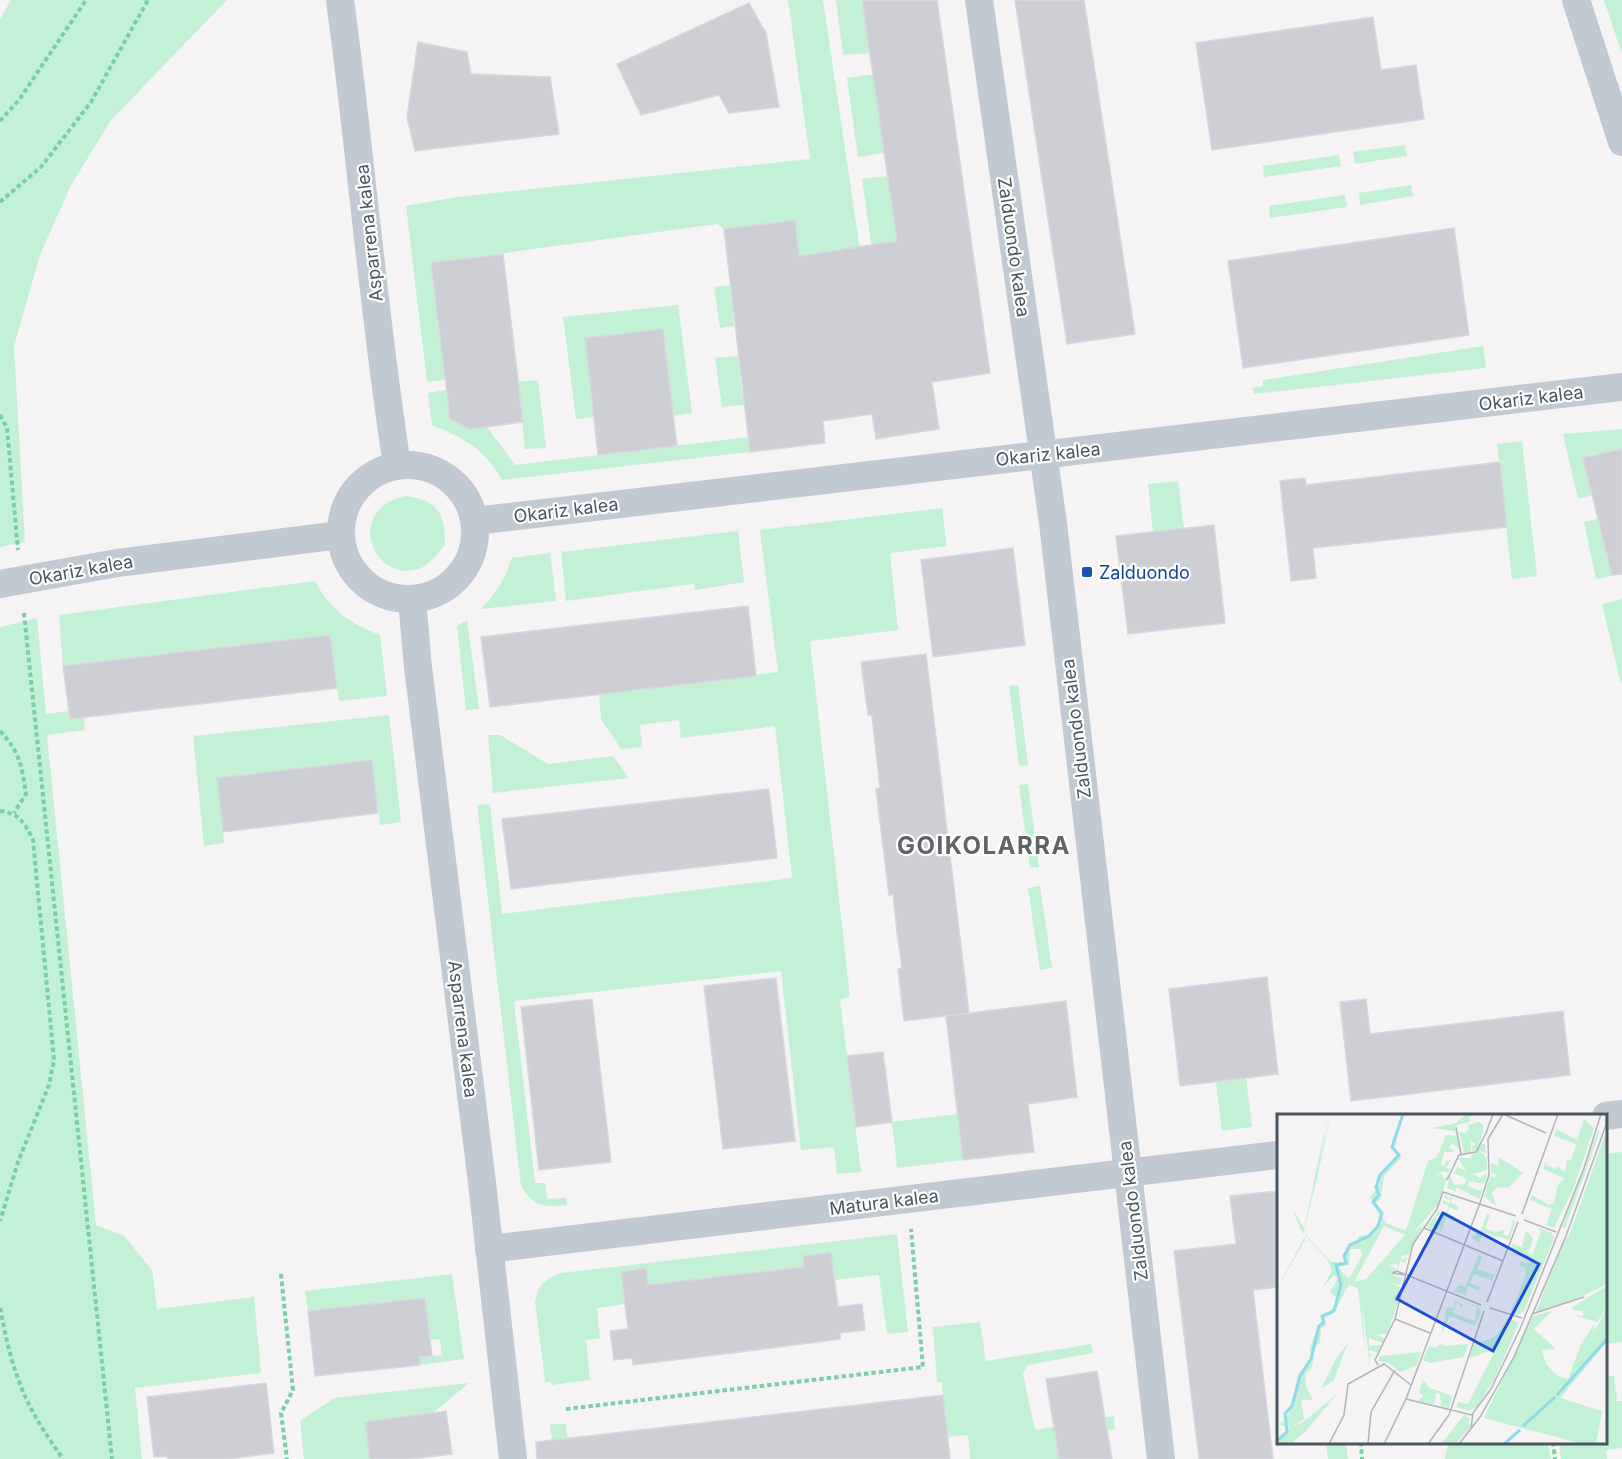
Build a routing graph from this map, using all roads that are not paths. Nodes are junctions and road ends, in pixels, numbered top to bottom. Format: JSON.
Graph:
{"nodes":[{"id":1,"x":340,"y":0,"type":"edge"},
{"id":2,"x":979,"y":0,"type":"edge"},
{"id":3,"x":1576,"y":0,"type":"edge"},
{"id":4,"x":1622,"y":142,"type":"edge"},
{"id":5,"x":1622,"y":387,"type":"edge"},
{"id":6,"x":1043,"y":455,"type":"junction"},
{"id":7,"x":397,"y":465,"type":"junction"},
{"id":8,"x":475,"y":521,"type":"junction"},
{"id":9,"x":340,"y":535,"type":"junction"},
{"id":10,"x":0,"y":584,"type":"edge"},
{"id":11,"x":412,"y":600,"type":"junction"},
{"id":12,"x":1622,"y":1114,"type":"edge"},
{"id":13,"x":1607,"y":1116,"type":"edge"},
{"id":14,"x":1277,"y":1155,"type":"edge"},
{"id":15,"x":1129,"y":1172,"type":"junction"},
{"id":16,"x":489,"y":1249,"type":"junction"},
{"id":17,"x":513,"y":1459,"type":"edge"},
{"id":18,"x":1161,"y":1459,"type":"edge"}],
"edges":[{"from":1,"to":7,"type":"street","name":"Asparrena kalea"},
{"from":2,"to":6,"type":"street","name":"Zalduondo kalea"},
{"from":3,"to":4,"type":"street"},
{"from":5,"to":6,"type":"street","name":"Okariz kalea"},
{"from":6,"to":8,"type":"street","name":"Okariz kalea"},
{"from":6,"to":15,"type":"street","name":"Zalduondo kalea"},
{"from":7,"to":8,"type":"street"},
{"from":7,"to":9,"type":"street"},
{"from":8,"to":11,"type":"street"},
{"from":9,"to":10,"type":"street","name":"Okariz kalea"},
{"from":9,"to":11,"type":"street"},
{"from":11,"to":16,"type":"street","name":"Asparrena kalea"},
{"from":12,"to":13,"type":"street"},
{"from":14,"to":15,"type":"street","name":"Matura kalea"},
{"from":15,"to":16,"type":"street","name":"Matura kalea"},
{"from":15,"to":18,"type":"street","name":"Zalduondo kalea"},
{"from":16,"to":17,"type":"street","name":"Asparrena kalea"}]}
